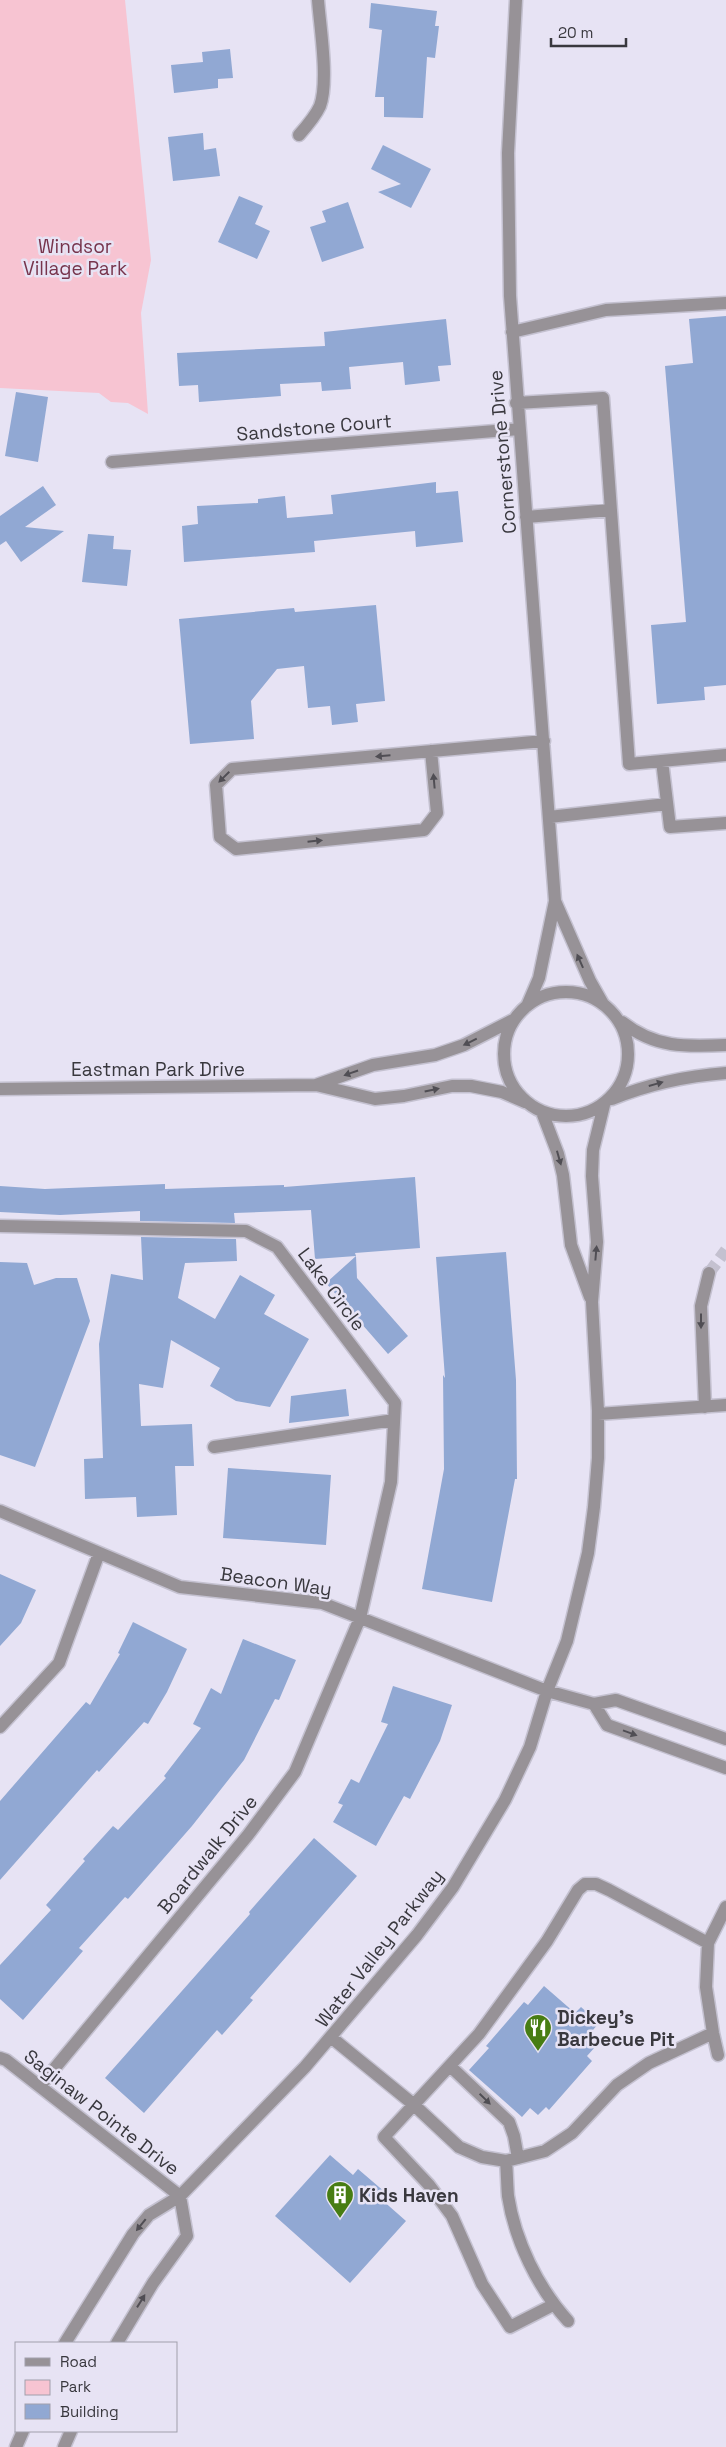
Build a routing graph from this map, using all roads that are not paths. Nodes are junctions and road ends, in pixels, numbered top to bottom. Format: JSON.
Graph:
{"nodes":[{"id":1,"x":318,"y":0,"type":"edge"},
{"id":2,"x":516,"y":0,"type":"edge"},
{"id":3,"x":299,"y":135,"type":"dead end"},
{"id":4,"x":726,"y":302,"type":"edge"},
{"id":5,"x":512,"y":332,"type":"junction"},
{"id":6,"x":516,"y":403,"type":"junction"},
{"id":7,"x":519,"y":429,"type":"junction"},
{"id":8,"x":112,"y":462,"type":"dead end"},
{"id":9,"x":611,"y":510,"type":"junction"},
{"id":10,"x":526,"y":517,"type":"junction"},
{"id":11,"x":544,"y":740,"type":"junction"},
{"id":12,"x":432,"y":751,"type":"junction"},
{"id":13,"x":726,"y":755,"type":"edge"},
{"id":14,"x":662,"y":761,"type":"junction"},
{"id":15,"x":667,"y":804,"type":"junction"},
{"id":16,"x":549,"y":817,"type":"junction"},
{"id":17,"x":726,"y":823,"type":"edge"},
{"id":18,"x":555,"y":901,"type":"junction"},
{"id":19,"x":603,"y":1004,"type":"junction"},
{"id":20,"x":527,"y":1006,"type":"junction"},
{"id":21,"x":618,"y":1019,"type":"junction"},
{"id":22,"x":514,"y":1020,"type":"junction"},
{"id":23,"x":726,"y":1045,"type":"edge"},
{"id":24,"x":726,"y":1073,"type":"edge"},
{"id":25,"x":316,"y":1085,"type":"junction"},
{"id":26,"x":0,"y":1089,"type":"edge"},
{"id":27,"x":525,"y":1102,"type":"junction"},
{"id":28,"x":607,"y":1102,"type":"junction"},
{"id":29,"x":542,"y":1112,"type":"junction"},
{"id":30,"x":0,"y":1226,"type":"edge"},
{"id":31,"x":709,"y":1273,"type":"tunnel mouth"},
{"id":32,"x":592,"y":1302,"type":"junction"},
{"id":33,"x":726,"y":1405,"type":"edge"},
{"id":34,"x":705,"y":1407,"type":"junction"},
{"id":35,"x":598,"y":1414,"type":"junction"},
{"id":36,"x":394,"y":1420,"type":"junction"},
{"id":37,"x":214,"y":1447,"type":"dead end"},
{"id":38,"x":0,"y":1511,"type":"edge"},
{"id":39,"x":99,"y":1553,"type":"junction"},
{"id":40,"x":360,"y":1618,"type":"junction"},
{"id":41,"x":547,"y":1691,"type":"junction"},
{"id":42,"x":594,"y":1704,"type":"junction"},
{"id":43,"x":0,"y":1727,"type":"edge"},
{"id":44,"x":726,"y":1739,"type":"edge"},
{"id":45,"x":726,"y":1768,"type":"edge"},
{"id":46,"x":726,"y":1907,"type":"edge"},
{"id":47,"x":708,"y":1943,"type":"junction"},
{"id":48,"x":713,"y":2033,"type":"junction"},
{"id":49,"x":332,"y":2038,"type":"junction"},
{"id":50,"x":718,"y":2055,"type":"dead end"},
{"id":51,"x":0,"y":2058,"type":"edge"},
{"id":52,"x":450,"y":2066,"type":"junction"},
{"id":53,"x":40,"y":2086,"type":"junction"},
{"id":54,"x":413,"y":2104,"type":"junction"},
{"id":55,"x":512,"y":2159,"type":"junction"},
{"id":56,"x":180,"y":2196,"type":"junction"},
{"id":57,"x":553,"y":2305,"type":"junction"},
{"id":58,"x":568,"y":2321,"type":"dead end"},
{"id":59,"x":66,"y":2342,"type":"edge"},
{"id":60,"x":118,"y":2342,"type":"edge"},
{"id":61,"x":23,"y":2432,"type":"edge"},
{"id":62,"x":72,"y":2432,"type":"edge"},
{"id":63,"x":16,"y":2447,"type":"edge"},
{"id":64,"x":64,"y":2447,"type":"edge"}],
"edges":[{"from":1,"to":3,"type":"street"},
{"from":2,"to":5,"type":"street","name":"Cornerstone Drive"},
{"from":4,"to":5,"type":"street"},
{"from":5,"to":6,"type":"street","name":"Cornerstone Drive"},
{"from":6,"to":7,"type":"street","name":"Cornerstone Drive"},
{"from":6,"to":9,"type":"street"},
{"from":7,"to":8,"type":"street","name":"Sandstone Court"},
{"from":7,"to":10,"type":"street","name":"Cornerstone Drive"},
{"from":9,"to":10,"type":"street"},
{"from":9,"to":14,"type":"street"},
{"from":10,"to":11,"type":"street","name":"Cornerstone Drive"},
{"from":11,"to":12,"type":"street"},
{"from":11,"to":16,"type":"street","name":"Cornerstone Drive"},
{"from":12,"to":12,"type":"street","one_way":true},
{"from":13,"to":14,"type":"street"},
{"from":14,"to":15,"type":"street"},
{"from":15,"to":16,"type":"street"},
{"from":15,"to":17,"type":"street"},
{"from":16,"to":18,"type":"street","name":"Cornerstone Drive"},
{"from":19,"to":18,"type":"street","name":"Cornerstone Drive","one_way":true},
{"from":18,"to":20,"type":"street","name":"Cornerstone Drive"},
{"from":19,"to":20,"type":"street"},
{"from":19,"to":21,"type":"street"},
{"from":20,"to":22,"type":"street"},
{"from":21,"to":23,"type":"street"},
{"from":21,"to":28,"type":"street"},
{"from":22,"to":25,"type":"street","name":"Eastman Park Drive","one_way":true},
{"from":22,"to":27,"type":"street"},
{"from":28,"to":24,"type":"street","one_way":true},
{"from":25,"to":26,"type":"street","name":"Eastman Park Drive"},
{"from":25,"to":27,"type":"street","name":"Eastman Park Drive","one_way":true},
{"from":27,"to":29,"type":"street"},
{"from":28,"to":29,"type":"street"},
{"from":32,"to":28,"type":"street","name":"Water Valley Parkway","one_way":true},
{"from":29,"to":32,"type":"street","name":"Water Valley Parkway","one_way":true},
{"from":30,"to":36,"type":"street","name":"Lake Circle"},
{"from":31,"to":34,"type":"street","one_way":true},
{"from":32,"to":35,"type":"street","name":"Water Valley Parkway"},
{"from":33,"to":34,"type":"street"},
{"from":34,"to":35,"type":"street"},
{"from":35,"to":41,"type":"street","name":"Water Valley Parkway"},
{"from":36,"to":37,"type":"street"},
{"from":36,"to":40,"type":"street","name":"Lake Circle"},
{"from":38,"to":39,"type":"street","name":"Beacon Way"},
{"from":39,"to":40,"type":"street","name":"Beacon Way"},
{"from":39,"to":43,"type":"street"},
{"from":40,"to":41,"type":"street","name":"Beacon Way"},
{"from":40,"to":53,"type":"street","name":"Boardwalk Drive"},
{"from":41,"to":42,"type":"street","name":"Beacon Way"},
{"from":41,"to":49,"type":"street","name":"Water Valley Parkway"},
{"from":42,"to":44,"type":"street"},
{"from":42,"to":45,"type":"street","one_way":true},
{"from":46,"to":47,"type":"street"},
{"from":47,"to":48,"type":"street"},
{"from":47,"to":52,"type":"street"},
{"from":48,"to":50,"type":"street"},
{"from":48,"to":55,"type":"street"},
{"from":49,"to":54,"type":"street"},
{"from":49,"to":56,"type":"street","name":"Water Valley Parkway"},
{"from":51,"to":53,"type":"street","name":"Saginaw Pointe Drive"},
{"from":52,"to":54,"type":"street"},
{"from":52,"to":55,"type":"street","one_way":true},
{"from":53,"to":56,"type":"street","name":"Saginaw Pointe Drive"},
{"from":54,"to":55,"type":"street"},
{"from":54,"to":57,"type":"street"},
{"from":55,"to":57,"type":"street"},
{"from":56,"to":59,"type":"street","name":"Water Valley Parkway","one_way":true},
{"from":60,"to":56,"type":"street","one_way":true},
{"from":57,"to":58,"type":"street"},
{"from":61,"to":63,"type":"street"},
{"from":62,"to":64,"type":"street"}]}
